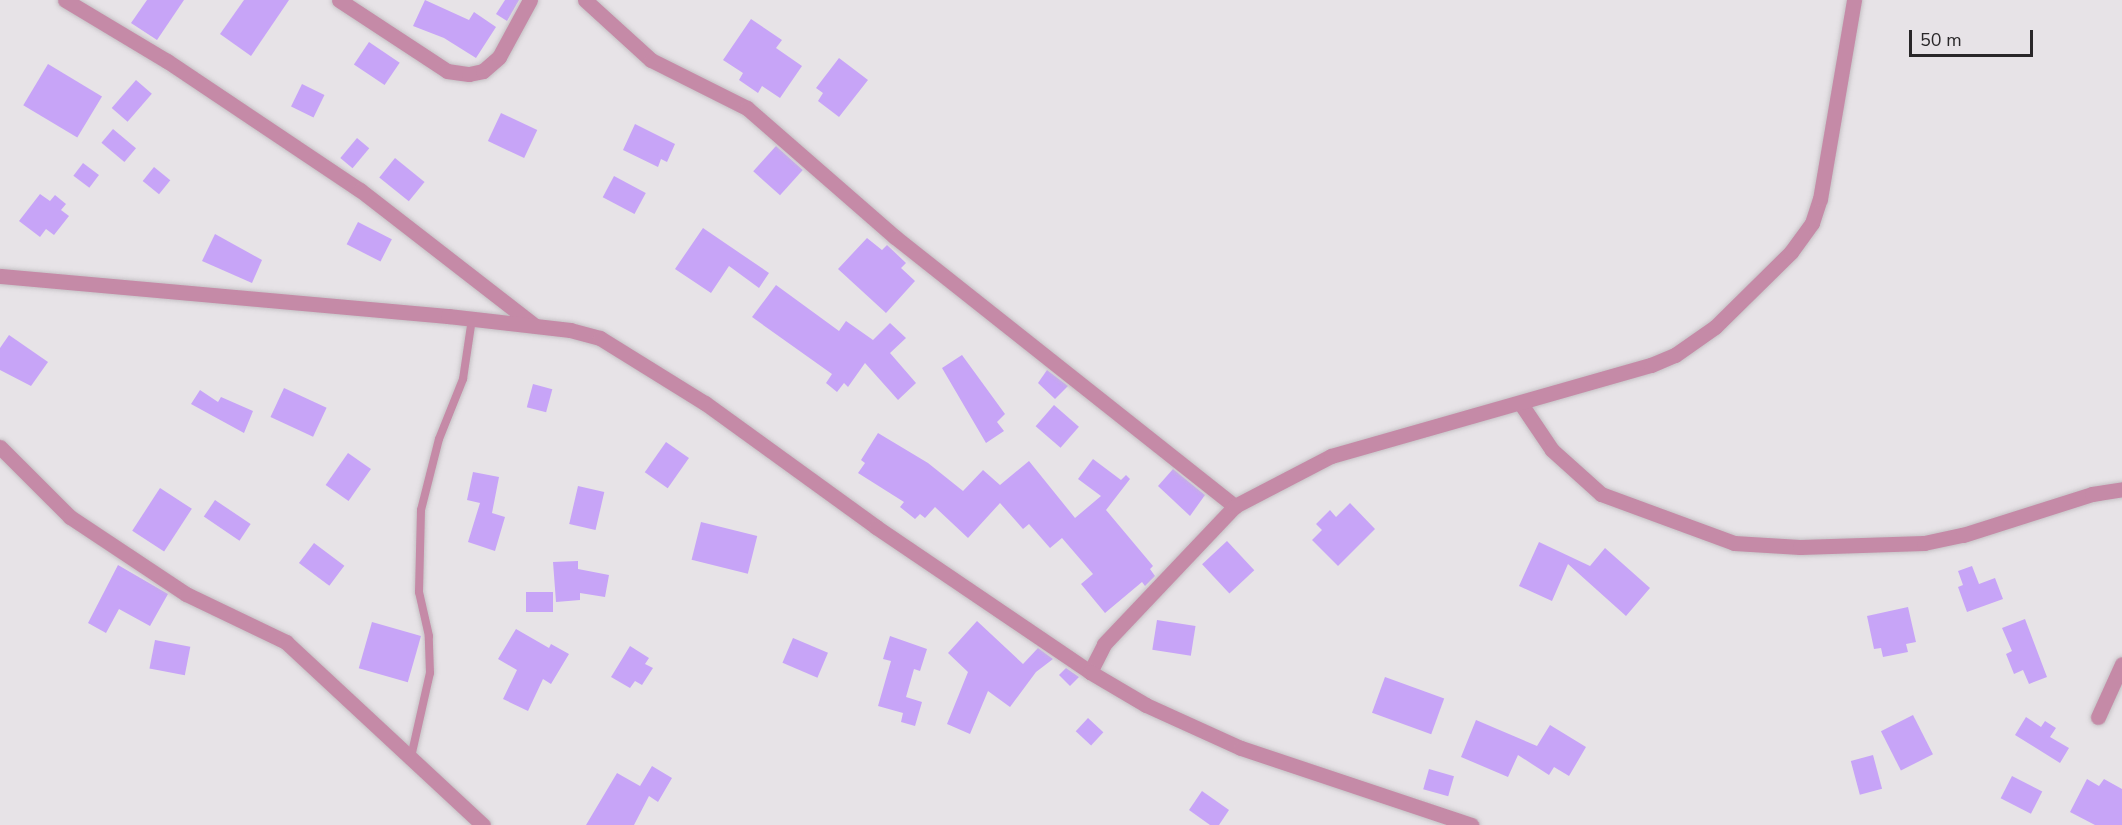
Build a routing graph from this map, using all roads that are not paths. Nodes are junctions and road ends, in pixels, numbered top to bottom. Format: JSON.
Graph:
{"nodes":[{"id":1,"x":65,"y":0,"type":"edge"},
{"id":2,"x":339,"y":0,"type":"edge"},
{"id":3,"x":530,"y":0,"type":"edge"},
{"id":4,"x":585,"y":0,"type":"edge"},
{"id":5,"x":1854,"y":0,"type":"edge"},
{"id":6,"x":0,"y":276,"type":"edge"},
{"id":7,"x":472,"y":319,"type":"junction"},
{"id":8,"x":534,"y":325,"type":"junction"},
{"id":9,"x":1521,"y":404,"type":"junction"},
{"id":10,"x":0,"y":447,"type":"edge"},
{"id":11,"x":2122,"y":489,"type":"edge"},
{"id":12,"x":1235,"y":506,"type":"junction"},
{"id":13,"x":2122,"y":664,"type":"edge"},
{"id":14,"x":1090,"y":672,"type":"junction"},
{"id":15,"x":2098,"y":717,"type":"dead end"},
{"id":16,"x":411,"y":757,"type":"junction"},
{"id":17,"x":483,"y":825,"type":"edge"},
{"id":18,"x":1471,"y":825,"type":"edge"}],
"edges":[{"from":1,"to":8,"type":"street"},
{"from":2,"to":3,"type":"street"},
{"from":4,"to":12,"type":"street"},
{"from":5,"to":9,"type":"street"},
{"from":6,"to":7,"type":"street"},
{"from":7,"to":8,"type":"street"},
{"from":7,"to":16,"type":"lane"},
{"from":8,"to":14,"type":"street"},
{"from":9,"to":11,"type":"street"},
{"from":9,"to":12,"type":"street"},
{"from":10,"to":16,"type":"street"},
{"from":12,"to":14,"type":"street"},
{"from":13,"to":15,"type":"street"},
{"from":14,"to":18,"type":"street"},
{"from":16,"to":17,"type":"street"}]}
